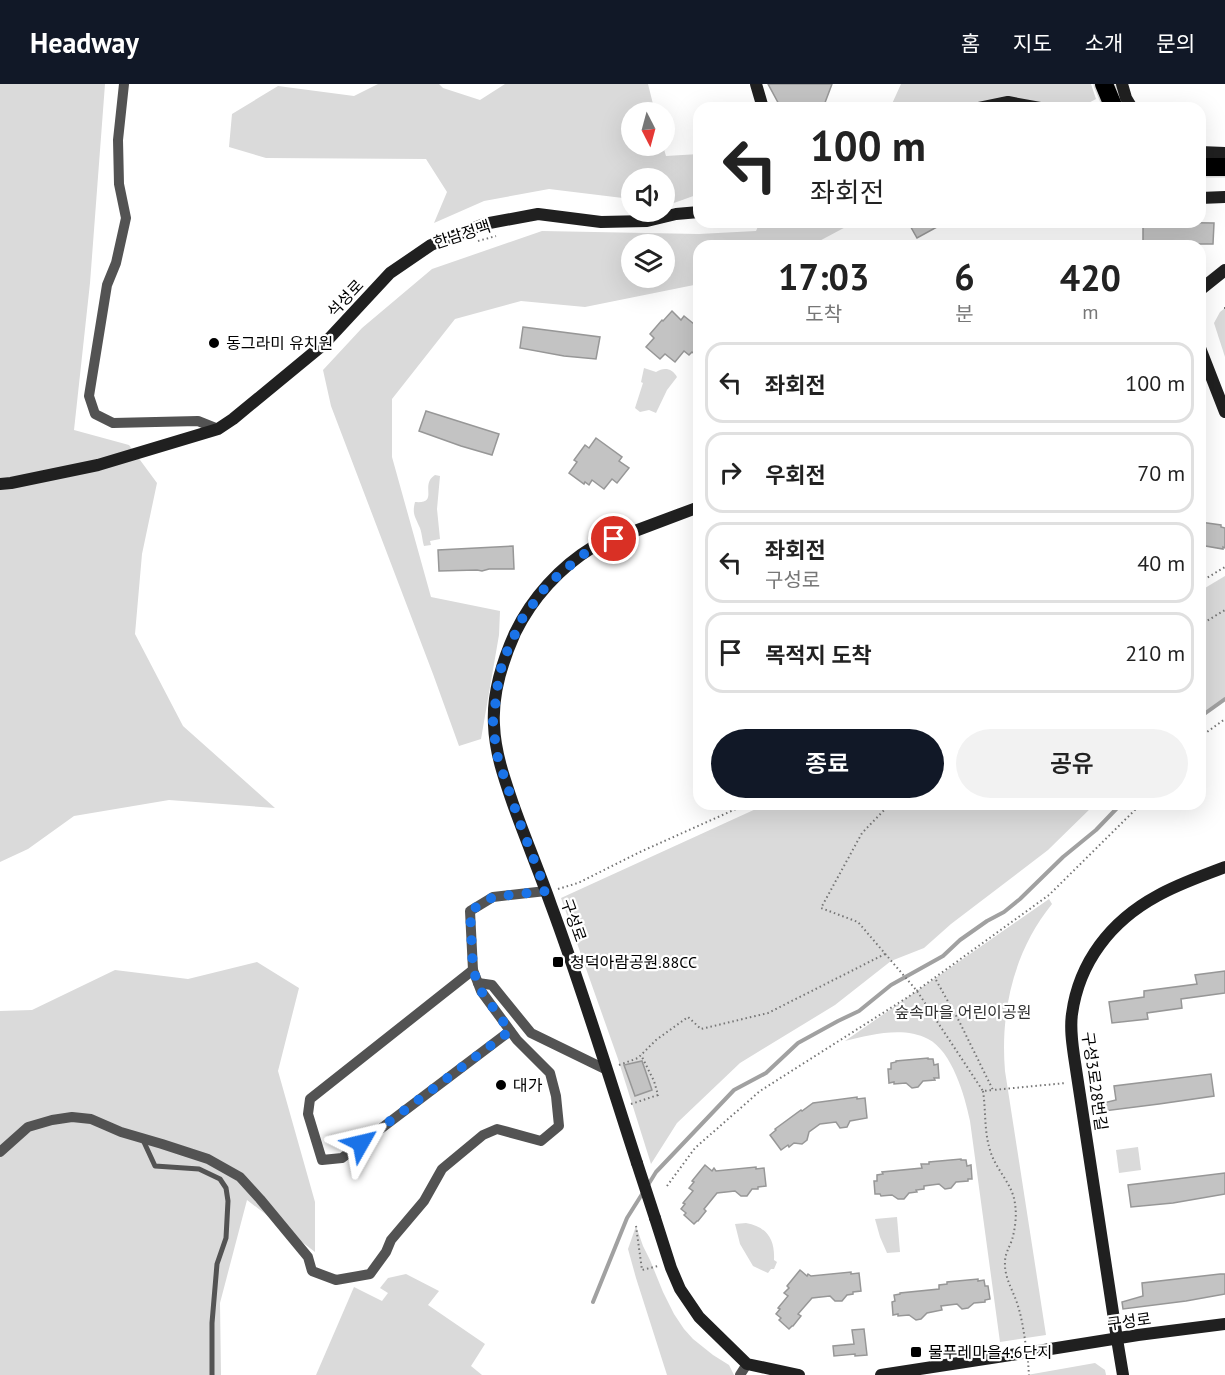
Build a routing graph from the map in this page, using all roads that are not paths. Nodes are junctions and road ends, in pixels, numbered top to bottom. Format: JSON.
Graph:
{"nodes":[{"id":1,"x":124,"y":84,"type":"edge"},
{"id":2,"x":756,"y":84,"type":"edge"},
{"id":3,"x":1104,"y":84,"type":"edge"},
{"id":4,"x":1122,"y":84,"type":"edge"},
{"id":5,"x":761,"y":102,"type":"edge"},
{"id":6,"x":1112,"y":102,"type":"edge"},
{"id":7,"x":1128,"y":102,"type":"edge"},
{"id":8,"x":1206,"y":152,"type":"edge"},
{"id":9,"x":1225,"y":153,"type":"edge"},
{"id":10,"x":1206,"y":167,"type":"edge"},
{"id":11,"x":1225,"y":167,"type":"edge"},
{"id":12,"x":1225,"y":197,"type":"edge"},
{"id":13,"x":1206,"y":198,"type":"edge"},
{"id":14,"x":693,"y":213,"type":"edge"},
{"id":15,"x":1225,"y":270,"type":"edge"},
{"id":16,"x":1206,"y":285,"type":"edge"},
{"id":17,"x":1206,"y":363,"type":"edge"},
{"id":18,"x":1225,"y":412,"type":"edge"},
{"id":19,"x":218,"y":429,"type":"junction"},
{"id":20,"x":0,"y":484,"type":"edge"},
{"id":21,"x":693,"y":509,"type":"edge"},
{"id":22,"x":1225,"y":867,"type":"edge"},
{"id":23,"x":546,"y":891,"type":"junction"},
{"id":24,"x":473,"y":970,"type":"junction"},
{"id":25,"x":478,"y":983,"type":"junction"},
{"id":26,"x":510,"y":1031,"type":"junction"},
{"id":27,"x":607,"y":1070,"type":"junction"},
{"id":28,"x":142,"y":1138,"type":"junction"},
{"id":29,"x":0,"y":1152,"type":"edge"},
{"id":30,"x":1225,"y":1324,"type":"edge"},
{"id":31,"x":1117,"y":1339,"type":"junction"},
{"id":32,"x":1038,"y":1351,"type":"tunnel mouth"},
{"id":33,"x":1017,"y":1354,"type":"tunnel mouth"},
{"id":34,"x":743,"y":1370,"type":"edge"},
{"id":35,"x":212,"y":1375,"type":"edge"},
{"id":36,"x":799,"y":1375,"type":"edge"},
{"id":37,"x":880,"y":1375,"type":"edge"},
{"id":38,"x":1124,"y":1375,"type":"edge"}],
"edges":[{"from":1,"to":19,"type":"street"},
{"from":2,"to":5,"type":"street"},
{"from":3,"to":6,"type":"highway"},
{"from":4,"to":7,"type":"street"},
{"from":8,"to":9,"type":"street"},
{"from":10,"to":11,"type":"highway"},
{"from":12,"to":13,"type":"street"},
{"from":14,"to":19,"type":"street","name":"석성로"},
{"from":15,"to":16,"type":"street"},
{"from":17,"to":18,"type":"street"},
{"from":19,"to":20,"type":"street","name":"석성로"},
{"from":21,"to":23,"type":"street","name":"구성로"},
{"from":22,"to":31,"type":"street","name":"구성3로28번길"},
{"from":23,"to":24,"type":"street"},
{"from":23,"to":27,"type":"street","name":"구성로"},
{"from":24,"to":25,"type":"street"},
{"from":24,"to":26,"type":"street"},
{"from":25,"to":26,"type":"street"},
{"from":25,"to":27,"type":"street"},
{"from":26,"to":28,"type":"street"},
{"from":27,"to":34,"type":"street","name":"구성로","bridge":true},
{"from":28,"to":29,"type":"street"},
{"from":28,"to":35,"type":"lane"},
{"from":30,"to":31,"type":"street","name":"구성로"},
{"from":31,"to":32,"type":"street","name":"구성로"},
{"from":31,"to":38,"type":"street","name":"구성3로28번길"},
{"from":33,"to":37,"type":"street"},
{"from":34,"to":36,"type":"street","name":"구성로"}]}
